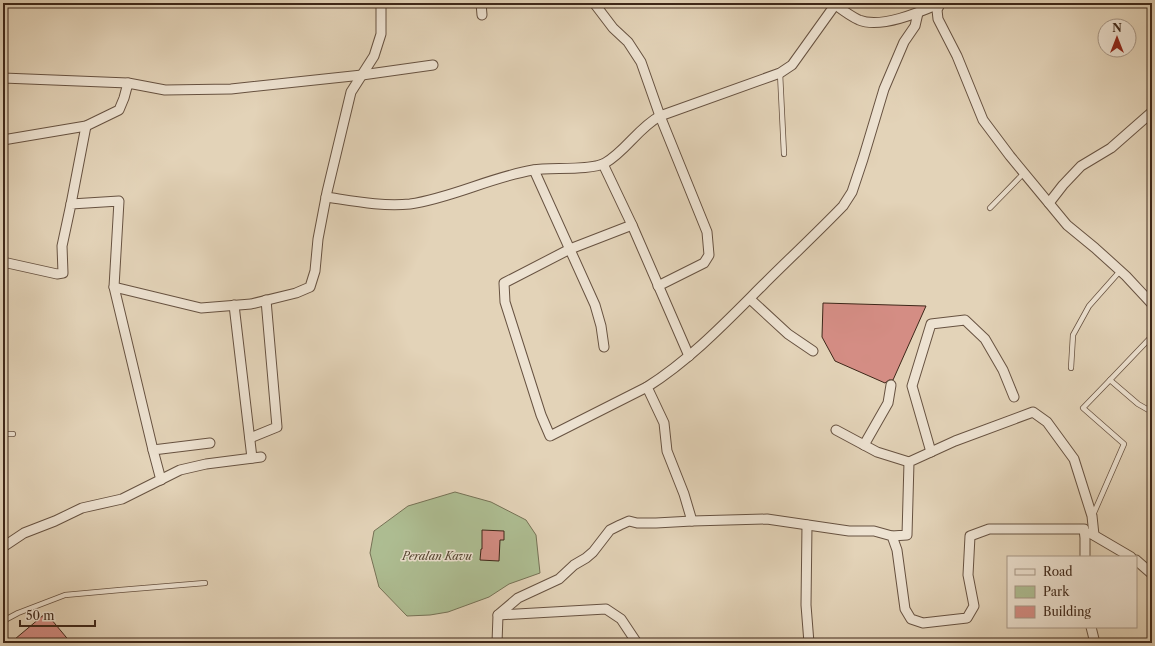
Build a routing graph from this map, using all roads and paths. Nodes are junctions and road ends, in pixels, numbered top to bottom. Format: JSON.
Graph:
{"nodes":[{"id":1,"x":381,"y":3,"type":"edge"},
{"id":2,"x":481,"y":3,"type":"edge"},
{"id":3,"x":594,"y":3,"type":"edge"},
{"id":4,"x":941,"y":3,"type":"edge"},
{"id":5,"x":834,"y":4,"type":"edge"},
{"id":6,"x":918,"y":13,"type":"junction"},
{"id":7,"x":482,"y":15,"type":"dead end"},
{"id":8,"x":433,"y":65,"type":"dead end"},
{"id":9,"x":780,"y":73,"type":"junction"},
{"id":10,"x":362,"y":75,"type":"junction"},
{"id":11,"x":3,"y":78,"type":"edge"},
{"id":12,"x":128,"y":83,"type":"junction"},
{"id":13,"x":1152,"y":112,"type":"edge"},
{"id":14,"x":660,"y":116,"type":"junction"},
{"id":15,"x":86,"y":126,"type":"junction"},
{"id":16,"x":3,"y":140,"type":"edge"},
{"id":17,"x":784,"y":154,"type":"dead end"},
{"id":18,"x":603,"y":164,"type":"junction"},
{"id":19,"x":534,"y":170,"type":"junction"},
{"id":20,"x":1024,"y":173,"type":"junction"},
{"id":21,"x":326,"y":197,"type":"junction"},
{"id":22,"x":1049,"y":203,"type":"junction"},
{"id":23,"x":71,"y":204,"type":"junction"},
{"id":24,"x":990,"y":208,"type":"dead end"},
{"id":25,"x":632,"y":225,"type":"junction"},
{"id":26,"x":570,"y":249,"type":"junction"},
{"id":27,"x":3,"y":262,"type":"edge"},
{"id":28,"x":1120,"y":271,"type":"junction"},
{"id":29,"x":658,"y":286,"type":"junction"},
{"id":30,"x":114,"y":287,"type":"junction"},
{"id":31,"x":750,"y":299,"type":"junction"},
{"id":32,"x":266,"y":300,"type":"junction"},
{"id":33,"x":1152,"y":304,"type":"edge"},
{"id":34,"x":234,"y":305,"type":"junction"},
{"id":35,"x":1152,"y":336,"type":"edge"},
{"id":36,"x":604,"y":347,"type":"dead end"},
{"id":37,"x":813,"y":351,"type":"dead end"},
{"id":38,"x":690,"y":356,"type":"junction"},
{"id":39,"x":1071,"y":368,"type":"dead end"},
{"id":40,"x":1110,"y":380,"type":"junction"},
{"id":41,"x":891,"y":385,"type":"dead end"},
{"id":42,"x":646,"y":387,"type":"junction"},
{"id":43,"x":1014,"y":398,"type":"dead end"},
{"id":44,"x":1152,"y":412,"type":"edge"},
{"id":45,"x":836,"y":430,"type":"dead end"},
{"id":46,"x":3,"y":434,"type":"edge"},
{"id":47,"x":13,"y":434,"type":"dead end"},
{"id":48,"x":250,"y":438,"type":"junction"},
{"id":49,"x":210,"y":443,"type":"dead end"},
{"id":50,"x":864,"y":445,"type":"junction"},
{"id":51,"x":153,"y":450,"type":"junction"},
{"id":52,"x":931,"y":452,"type":"junction"},
{"id":53,"x":909,"y":462,"type":"junction"},
{"id":54,"x":161,"y":480,"type":"junction"},
{"id":55,"x":1092,"y":516,"type":"junction"},
{"id":56,"x":692,"y":521,"type":"junction"},
{"id":57,"x":807,"y":525,"type":"junction"},
{"id":58,"x":1084,"y":529,"type":"junction"},
{"id":59,"x":1094,"y":535,"type":"junction"},
{"id":60,"x":892,"y":536,"type":"junction"},
{"id":61,"x":3,"y":547,"type":"edge"},
{"id":62,"x":1085,"y":556,"type":"edge"},
{"id":63,"x":1129,"y":556,"type":"edge"},
{"id":64,"x":1137,"y":561,"type":"edge"},
{"id":65,"x":1152,"y":574,"type":"edge"},
{"id":66,"x":205,"y":584,"type":"dead end"},
{"id":67,"x":498,"y":615,"type":"junction"},
{"id":68,"x":3,"y":621,"type":"edge"},
{"id":69,"x":1091,"y":628,"type":"edge"},
{"id":70,"x":497,"y":643,"type":"edge"},
{"id":71,"x":637,"y":643,"type":"edge"},
{"id":72,"x":809,"y":643,"type":"edge"},
{"id":73,"x":1095,"y":643,"type":"edge"}],
"edges":[{"from":1,"to":10,"type":"street"},
{"from":2,"to":7,"type":"street"},
{"from":3,"to":14,"type":"street"},
{"from":4,"to":6,"type":"street"},
{"from":4,"to":20,"type":"street"},
{"from":5,"to":6,"type":"street"},
{"from":5,"to":9,"type":"street"},
{"from":6,"to":31,"type":"street"},
{"from":8,"to":10,"type":"street"},
{"from":9,"to":14,"type":"street"},
{"from":9,"to":17,"type":"lane"},
{"from":10,"to":12,"type":"street"},
{"from":10,"to":21,"type":"street"},
{"from":11,"to":12,"type":"street"},
{"from":12,"to":15,"type":"street"},
{"from":13,"to":22,"type":"street"},
{"from":14,"to":18,"type":"street"},
{"from":14,"to":29,"type":"street"},
{"from":15,"to":16,"type":"street"},
{"from":15,"to":23,"type":"street"},
{"from":18,"to":19,"type":"street"},
{"from":18,"to":25,"type":"street"},
{"from":19,"to":21,"type":"street"},
{"from":19,"to":26,"type":"street"},
{"from":20,"to":22,"type":"street"},
{"from":20,"to":24,"type":"lane"},
{"from":21,"to":32,"type":"street"},
{"from":22,"to":28,"type":"street"},
{"from":23,"to":27,"type":"street"},
{"from":23,"to":30,"type":"street"},
{"from":25,"to":26,"type":"street"},
{"from":25,"to":29,"type":"street"},
{"from":26,"to":36,"type":"street"},
{"from":26,"to":42,"type":"street"},
{"from":28,"to":33,"type":"street"},
{"from":28,"to":39,"type":"lane"},
{"from":29,"to":38,"type":"street"},
{"from":30,"to":34,"type":"street"},
{"from":30,"to":51,"type":"street"},
{"from":31,"to":37,"type":"street"},
{"from":31,"to":38,"type":"street"},
{"from":32,"to":34,"type":"street"},
{"from":32,"to":48,"type":"street"},
{"from":34,"to":48,"type":"street"},
{"from":35,"to":40,"type":"lane"},
{"from":38,"to":42,"type":"street"},
{"from":40,"to":44,"type":"lane"},
{"from":40,"to":55,"type":"lane"},
{"from":41,"to":50,"type":"street"},
{"from":42,"to":56,"type":"street"},
{"from":43,"to":52,"type":"street"},
{"from":45,"to":50,"type":"street"},
{"from":46,"to":47,"type":"lane"},
{"from":48,"to":54,"type":"street"},
{"from":49,"to":51,"type":"street"},
{"from":50,"to":53,"type":"street"},
{"from":51,"to":54,"type":"street"},
{"from":52,"to":53,"type":"street"},
{"from":52,"to":55,"type":"street"},
{"from":53,"to":60,"type":"street"},
{"from":54,"to":61,"type":"street"},
{"from":55,"to":59,"type":"street"},
{"from":56,"to":57,"type":"street"},
{"from":56,"to":67,"type":"street"},
{"from":57,"to":60,"type":"street"},
{"from":57,"to":72,"type":"street"},
{"from":58,"to":59,"type":"street"},
{"from":58,"to":60,"type":"street"},
{"from":58,"to":62,"type":"street"},
{"from":59,"to":63,"type":"street"},
{"from":64,"to":65,"type":"street"},
{"from":66,"to":68,"type":"lane"},
{"from":67,"to":70,"type":"street"},
{"from":67,"to":71,"type":"street"},
{"from":69,"to":73,"type":"street"}]}
